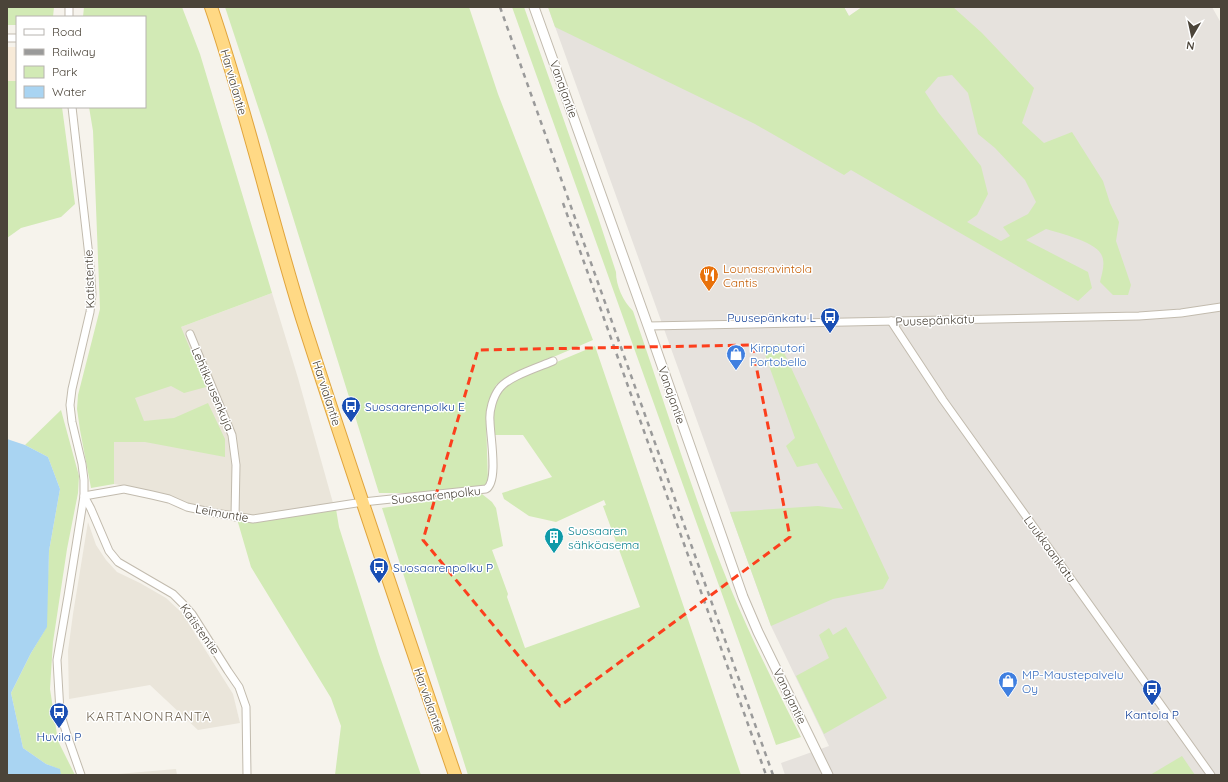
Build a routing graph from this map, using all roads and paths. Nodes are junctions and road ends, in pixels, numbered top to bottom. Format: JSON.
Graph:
{"nodes":[{"id":1,"x":211,"y":7,"type":"edge"},
{"id":2,"x":534,"y":7,"type":"edge"},
{"id":3,"x":72,"y":108,"type":"edge"},
{"id":4,"x":1221,"y":307,"type":"edge"},
{"id":5,"x":891,"y":321,"type":"junction"},
{"id":6,"x":648,"y":326,"type":"junction"},
{"id":7,"x":190,"y":334,"type":"dead end"},
{"id":8,"x":553,"y":361,"type":"dead end"},
{"id":9,"x":84,"y":496,"type":"junction"},
{"id":10,"x":363,"y":502,"type":"junction"},
{"id":11,"x":235,"y":517,"type":"junction"},
{"id":12,"x":81,"y":775,"type":"edge"},
{"id":13,"x":246,"y":775,"type":"edge"},
{"id":14,"x":454,"y":775,"type":"edge"},
{"id":15,"x":828,"y":775,"type":"edge"},
{"id":16,"x":1211,"y":775,"type":"edge"}],
"edges":[{"from":1,"to":10,"type":"highway","name":"Harvialantie"},
{"from":2,"to":6,"type":"street","name":"Vanajantie"},
{"from":3,"to":9,"type":"street","name":"Katistentie"},
{"from":4,"to":5,"type":"street","name":"Puusepänkatu"},
{"from":5,"to":6,"type":"street","name":"Puusepänkatu"},
{"from":5,"to":16,"type":"street","name":"Luukkaankatu"},
{"from":6,"to":15,"type":"street","name":"Vanajantie"},
{"from":7,"to":11,"type":"street","name":"Lehtikuusenkuja"},
{"from":8,"to":10,"type":"street","name":"Suosaarenpolku"},
{"from":9,"to":11,"type":"street","name":"Leimuntie"},
{"from":9,"to":12,"type":"street","name":"Katistentie"},
{"from":9,"to":13,"type":"street","name":"Katistentie"},
{"from":10,"to":11,"type":"street","name":"Leimuntie"},
{"from":10,"to":14,"type":"highway","name":"Harvialantie"}]}
